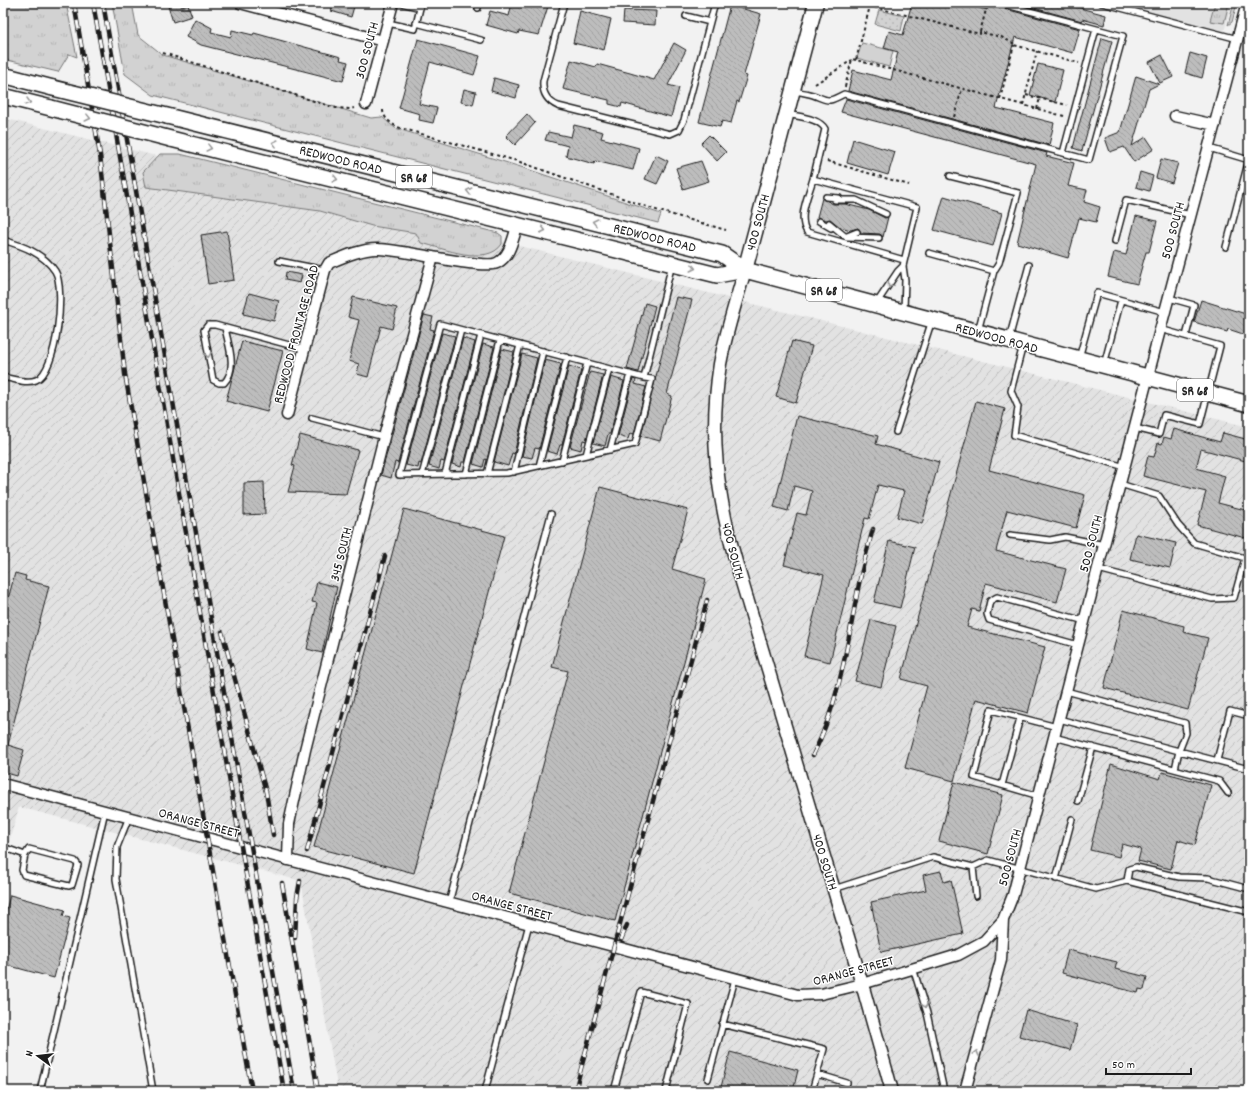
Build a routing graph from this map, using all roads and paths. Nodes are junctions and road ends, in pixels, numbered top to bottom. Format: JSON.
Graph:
{"nodes":[{"id":1,"x":240,"y":3,"type":"edge"},
{"id":2,"x":393,"y":3,"type":"edge"},
{"id":3,"x":401,"y":3,"type":"edge"},
{"id":4,"x":564,"y":3,"type":"edge"},
{"id":5,"x":715,"y":3,"type":"edge"},
{"id":6,"x":816,"y":3,"type":"edge"},
{"id":7,"x":868,"y":3,"type":"edge"},
{"id":8,"x":999,"y":3,"type":"edge"},
{"id":9,"x":1102,"y":3,"type":"edge"},
{"id":10,"x":1247,"y":3,"type":"edge"},
{"id":11,"x":870,"y":6,"type":"junction"},
{"id":12,"x":987,"y":6,"type":"dead end"},
{"id":13,"x":686,"y":16,"type":"dead end"},
{"id":14,"x":710,"y":22,"type":"junction"},
{"id":15,"x":388,"y":23,"type":"junction"},
{"id":16,"x":416,"y":23,"type":"junction"},
{"id":17,"x":1096,"y":29,"type":"junction"},
{"id":18,"x":980,"y":32,"type":"junction"},
{"id":19,"x":1238,"y":39,"type":"junction"},
{"id":20,"x":482,"y":40,"type":"dead end"},
{"id":21,"x":383,"y":41,"type":"junction"},
{"id":22,"x":1014,"y":45,"type":"junction"},
{"id":23,"x":1037,"y":51,"type":"junction"},
{"id":24,"x":163,"y":53,"type":"dead end"},
{"id":25,"x":852,"y":60,"type":"junction"},
{"id":26,"x":856,"y":60,"type":"junction"},
{"id":27,"x":1082,"y":64,"type":"dead end"},
{"id":28,"x":6,"y":76,"type":"edge"},
{"id":29,"x":815,"y":84,"type":"dead end"},
{"id":30,"x":845,"y":88,"type":"dead end"},
{"id":31,"x":962,"y":89,"type":"junction"},
{"id":32,"x":792,"y":91,"type":"junction"},
{"id":33,"x":1026,"y":95,"type":"junction"},
{"id":34,"x":4,"y":96,"type":"edge"},
{"id":35,"x":1040,"y":98,"type":"junction"},
{"id":36,"x":1000,"y":99,"type":"junction"},
{"id":37,"x":366,"y":104,"type":"dead end"},
{"id":38,"x":1023,"y":105,"type":"junction"},
{"id":39,"x":1070,"y":106,"type":"dead end"},
{"id":40,"x":354,"y":108,"type":"dead end"},
{"id":41,"x":1037,"y":109,"type":"junction"},
{"id":42,"x":383,"y":110,"type":"dead end"},
{"id":43,"x":786,"y":114,"type":"junction"},
{"id":44,"x":1175,"y":116,"type":"dead end"},
{"id":45,"x":954,"y":117,"type":"dead end"},
{"id":46,"x":1067,"y":117,"type":"dead end"},
{"id":47,"x":1215,"y":125,"type":"junction"},
{"id":48,"x":1209,"y":148,"type":"junction"},
{"id":49,"x":1063,"y":153,"type":"junction"},
{"id":50,"x":1249,"y":160,"type":"edge"},
{"id":51,"x":827,"y":161,"type":"dead end"},
{"id":52,"x":950,"y":176,"type":"dead end"},
{"id":53,"x":813,"y":179,"type":"junction"},
{"id":54,"x":909,"y":185,"type":"dead end"},
{"id":55,"x":859,"y":192,"type":"junction"},
{"id":56,"x":826,"y":197,"type":"dead end"},
{"id":57,"x":836,"y":200,"type":"dead end"},
{"id":58,"x":856,"y":200,"type":"junction"},
{"id":59,"x":849,"y":204,"type":"dead end"},
{"id":60,"x":863,"y":208,"type":"dead end"},
{"id":61,"x":877,"y":212,"type":"dead end"},
{"id":62,"x":886,"y":214,"type":"dead end"},
{"id":63,"x":1191,"y":215,"type":"junction"},
{"id":64,"x":819,"y":221,"type":"dead end"},
{"id":65,"x":829,"y":223,"type":"dead end"},
{"id":66,"x":518,"y":224,"type":"junction"},
{"id":67,"x":843,"y":227,"type":"dead end"},
{"id":68,"x":726,"y":230,"type":"dead end"},
{"id":69,"x":857,"y":232,"type":"dead end"},
{"id":70,"x":870,"y":236,"type":"dead end"},
{"id":71,"x":846,"y":237,"type":"junction"},
{"id":72,"x":879,"y":238,"type":"dead end"},
{"id":73,"x":3,"y":240,"type":"edge"},
{"id":74,"x":1115,"y":241,"type":"dead end"},
{"id":75,"x":845,"y":243,"type":"junction"},
{"id":76,"x":1226,"y":247,"type":"dead end"},
{"id":77,"x":930,"y":253,"type":"dead end"},
{"id":78,"x":433,"y":257,"type":"junction"},
{"id":79,"x":279,"y":261,"type":"dead end"},
{"id":80,"x":673,"y":263,"type":"junction"},
{"id":81,"x":904,"y":263,"type":"junction"},
{"id":82,"x":1029,"y":265,"type":"dead end"},
{"id":83,"x":325,"y":270,"type":"junction"},
{"id":84,"x":744,"y":270,"type":"junction"},
{"id":85,"x":994,"y":271,"type":"junction"},
{"id":86,"x":1169,"y":298,"type":"junction"},
{"id":87,"x":1121,"y":300,"type":"junction"},
{"id":88,"x":876,"y":304,"type":"junction"},
{"id":89,"x":904,"y":311,"type":"junction"},
{"id":90,"x":1165,"y":312,"type":"junction"},
{"id":91,"x":932,"y":319,"type":"junction"},
{"id":92,"x":226,"y":328,"type":"junction"},
{"id":93,"x":1160,"y":329,"type":"junction"},
{"id":94,"x":461,"y":330,"type":"junction"},
{"id":95,"x":978,"y":332,"type":"junction"},
{"id":96,"x":481,"y":335,"type":"junction"},
{"id":97,"x":1186,"y":336,"type":"junction"},
{"id":98,"x":500,"y":340,"type":"junction"},
{"id":99,"x":1009,"y":340,"type":"junction"},
{"id":100,"x":1024,"y":344,"type":"junction"},
{"id":101,"x":520,"y":345,"type":"junction"},
{"id":102,"x":304,"y":349,"type":"junction"},
{"id":103,"x":543,"y":351,"type":"junction"},
{"id":104,"x":566,"y":357,"type":"junction"},
{"id":105,"x":1078,"y":359,"type":"junction"},
{"id":106,"x":587,"y":363,"type":"junction"},
{"id":107,"x":1104,"y":366,"type":"junction"},
{"id":108,"x":609,"y":369,"type":"junction"},
{"id":109,"x":630,"y":374,"type":"junction"},
{"id":110,"x":3,"y":377,"type":"edge"},
{"id":111,"x":644,"y":378,"type":"junction"},
{"id":112,"x":1148,"y":378,"type":"junction"},
{"id":113,"x":1209,"y":394,"type":"junction"},
{"id":114,"x":1249,"y":404,"type":"edge"},
{"id":115,"x":287,"y":415,"type":"dead end"},
{"id":116,"x":312,"y":418,"type":"dead end"},
{"id":117,"x":1135,"y":428,"type":"junction"},
{"id":118,"x":896,"y":432,"type":"dead end"},
{"id":119,"x":384,"y":437,"type":"junction"},
{"id":120,"x":610,"y":450,"type":"junction"},
{"id":121,"x":586,"y":455,"type":"junction"},
{"id":122,"x":562,"y":461,"type":"junction"},
{"id":123,"x":539,"y":466,"type":"junction"},
{"id":124,"x":1125,"y":467,"type":"junction"},
{"id":125,"x":514,"y":472,"type":"junction"},
{"id":126,"x":445,"y":474,"type":"junction"},
{"id":127,"x":466,"y":474,"type":"junction"},
{"id":128,"x":487,"y":474,"type":"junction"},
{"id":129,"x":422,"y":475,"type":"junction"},
{"id":130,"x":1120,"y":484,"type":"junction"},
{"id":131,"x":551,"y":514,"type":"dead end"},
{"id":132,"x":1010,"y":534,"type":"dead end"},
{"id":133,"x":1104,"y":545,"type":"junction"},
{"id":134,"x":1098,"y":569,"type":"junction"},
{"id":135,"x":1085,"y":621,"type":"junction"},
{"id":136,"x":1078,"y":645,"type":"junction"},
{"id":137,"x":1066,"y":691,"type":"junction"},
{"id":138,"x":1249,"y":716,"type":"edge"},
{"id":139,"x":1020,"y":718,"type":"junction"},
{"id":140,"x":1057,"y":728,"type":"junction"},
{"id":141,"x":1093,"y":747,"type":"junction"},
{"id":142,"x":1179,"y":751,"type":"junction"},
{"id":143,"x":1249,"y":759,"type":"edge"},
{"id":144,"x":1217,"y":760,"type":"junction"},
{"id":145,"x":1248,"y":768,"type":"edge"},
{"id":146,"x":1175,"y":769,"type":"junction"},
{"id":147,"x":3,"y":784,"type":"edge"},
{"id":148,"x":1002,"y":785,"type":"junction"},
{"id":149,"x":1228,"y":793,"type":"dead end"},
{"id":150,"x":1039,"y":796,"type":"junction"},
{"id":151,"x":1078,"y":801,"type":"dead end"},
{"id":152,"x":105,"y":811,"type":"junction"},
{"id":153,"x":128,"y":817,"type":"junction"},
{"id":154,"x":1072,"y":819,"type":"dead end"},
{"id":155,"x":3,"y":847,"type":"edge"},
{"id":156,"x":25,"y":854,"type":"junction"},
{"id":157,"x":288,"y":860,"type":"junction"},
{"id":158,"x":973,"y":867,"type":"junction"},
{"id":159,"x":1020,"y":869,"type":"junction"},
{"id":160,"x":1056,"y":879,"type":"junction"},
{"id":161,"x":1127,"y":881,"type":"junction"},
{"id":162,"x":834,"y":889,"type":"junction"},
{"id":163,"x":1249,"y":889,"type":"edge"},
{"id":164,"x":976,"y":896,"type":"dead end"},
{"id":165,"x":449,"y":904,"type":"junction"},
{"id":166,"x":1249,"y":912,"type":"edge"},
{"id":167,"x":1003,"y":920,"type":"junction"},
{"id":168,"x":529,"y":924,"type":"junction"},
{"id":169,"x":913,"y":968,"type":"junction"},
{"id":170,"x":735,"y":979,"type":"junction"},
{"id":171,"x":862,"y":984,"type":"junction"},
{"id":172,"x":722,"y":1024,"type":"junction"},
{"id":173,"x":817,"y":1074,"type":"junction"},
{"id":174,"x":708,"y":1080,"type":"dead end"},
{"id":175,"x":847,"y":1084,"type":"dead end"},
{"id":176,"x":40,"y":1091,"type":"edge"},
{"id":177,"x":153,"y":1091,"type":"edge"},
{"id":178,"x":485,"y":1091,"type":"edge"},
{"id":179,"x":614,"y":1091,"type":"edge"},
{"id":180,"x":666,"y":1091,"type":"edge"},
{"id":181,"x":812,"y":1091,"type":"edge"},
{"id":182,"x":892,"y":1091,"type":"edge"},
{"id":183,"x":944,"y":1091,"type":"edge"},
{"id":184,"x":965,"y":1091,"type":"edge"}],
"edges":[{"from":1,"to":21,"type":"street"},
{"from":2,"to":15,"type":"street","name":"300 SOUTH"},
{"from":3,"to":16,"type":"lane"},
{"from":4,"to":14,"type":"lane"},
{"from":5,"to":14,"type":"lane"},
{"from":6,"to":32,"type":"main road","name":"400 SOUTH"},
{"from":7,"to":11,"type":"path"},
{"from":8,"to":17,"type":"lane"},
{"from":9,"to":19,"type":"lane"},
{"from":10,"to":19,"type":"street","name":"500 SOUTH"},
{"from":11,"to":18,"type":"path"},
{"from":11,"to":26,"type":"path"},
{"from":12,"to":18,"type":"path"},
{"from":13,"to":14,"type":"lane"},
{"from":15,"to":16,"type":"lane"},
{"from":15,"to":21,"type":"street","name":"300 SOUTH"},
{"from":16,"to":20,"type":"lane"},
{"from":17,"to":49,"type":"lane"},
{"from":17,"to":49,"type":"lane"},
{"from":18,"to":22,"type":"path"},
{"from":19,"to":47,"type":"street","name":"500 SOUTH"},
{"from":21,"to":37,"type":"street","name":"300 SOUTH"},
{"from":22,"to":23,"type":"path"},
{"from":22,"to":36,"type":"path"},
{"from":23,"to":27,"type":"path"},
{"from":23,"to":33,"type":"path"},
{"from":24,"to":40,"type":"path"},
{"from":25,"to":26,"type":"path"},
{"from":25,"to":29,"type":"path"},
{"from":25,"to":30,"type":"path"},
{"from":26,"to":31,"type":"path"},
{"from":84,"to":28,"type":"main road","name":"REDWOOD ROAD","number":"SR 68","one_way":true,"bridge":true},
{"from":31,"to":36,"type":"path"},
{"from":31,"to":45,"type":"path"},
{"from":32,"to":43,"type":"main road","name":"400 SOUTH"},
{"from":32,"to":49,"type":"lane"},
{"from":33,"to":35,"type":"path"},
{"from":33,"to":38,"type":"path"},
{"from":34,"to":66,"type":"main road","name":"REDWOOD ROAD","number":"SR 68","one_way":true,"bridge":true},
{"from":35,"to":39,"type":"path"},
{"from":35,"to":41,"type":"path"},
{"from":36,"to":38,"type":"path"},
{"from":38,"to":41,"type":"path"},
{"from":41,"to":46,"type":"path"},
{"from":42,"to":68,"type":"path"},
{"from":43,"to":53,"type":"lane"},
{"from":43,"to":84,"type":"main road","name":"400 SOUTH"},
{"from":44,"to":47,"type":"street"},
{"from":47,"to":48,"type":"street","name":"500 SOUTH"},
{"from":48,"to":50,"type":"lane"},
{"from":48,"to":63,"type":"street","name":"500 SOUTH"},
{"from":50,"to":76,"type":"lane"},
{"from":51,"to":54,"type":"path"},
{"from":52,"to":85,"type":"lane"},
{"from":53,"to":55,"type":"lane"},
{"from":53,"to":75,"type":"lane"},
{"from":55,"to":58,"type":"lane"},
{"from":55,"to":81,"type":"lane"},
{"from":56,"to":58,"type":"lane"},
{"from":57,"to":58,"type":"lane"},
{"from":58,"to":59,"type":"lane"},
{"from":58,"to":60,"type":"lane"},
{"from":58,"to":61,"type":"lane"},
{"from":58,"to":62,"type":"lane"},
{"from":63,"to":74,"type":"lane"},
{"from":63,"to":86,"type":"street","name":"500 SOUTH"},
{"from":64,"to":71,"type":"lane"},
{"from":65,"to":71,"type":"lane"},
{"from":66,"to":78,"type":"street","name":"REDWOOD FRONTAGE ROAD"},
{"from":66,"to":80,"type":"main road","name":"REDWOOD ROAD","number":"SR 68","one_way":true},
{"from":67,"to":71,"type":"lane"},
{"from":69,"to":71,"type":"lane"},
{"from":70,"to":71,"type":"lane"},
{"from":71,"to":72,"type":"lane"},
{"from":71,"to":75,"type":"lane"},
{"from":73,"to":110,"type":"lane"},
{"from":75,"to":81,"type":"lane"},
{"from":77,"to":85,"type":"lane"},
{"from":78,"to":83,"type":"street","name":"REDWOOD FRONTAGE ROAD"},
{"from":78,"to":119,"type":"street","name":"345 SOUTH"},
{"from":79,"to":83,"type":"lane"},
{"from":80,"to":84,"type":"main road","name":"REDWOOD ROAD","number":"SR 68","one_way":true},
{"from":80,"to":111,"type":"lane"},
{"from":81,"to":88,"type":"lane","one_way":true},
{"from":81,"to":89,"type":"lane"},
{"from":82,"to":99,"type":"lane"},
{"from":83,"to":102,"type":"street","name":"REDWOOD FRONTAGE ROAD"},
{"from":84,"to":88,"type":"main road","name":"REDWOOD ROAD","number":"SR 68"},
{"from":84,"to":162,"type":"street","name":"400 SOUTH"},
{"from":85,"to":95,"type":"lane"},
{"from":86,"to":90,"type":"street","name":"500 SOUTH"},
{"from":86,"to":97,"type":"lane"},
{"from":87,"to":90,"type":"lane"},
{"from":87,"to":105,"type":"lane"},
{"from":87,"to":107,"type":"lane"},
{"from":88,"to":89,"type":"main road","name":"REDWOOD ROAD","number":"SR 68"},
{"from":89,"to":91,"type":"main road","name":"REDWOOD ROAD","number":"SR 68"},
{"from":90,"to":93,"type":"street","name":"500 SOUTH"},
{"from":91,"to":95,"type":"main road","name":"REDWOOD ROAD","number":"SR 68"},
{"from":91,"to":118,"type":"lane"},
{"from":92,"to":92,"type":"lane","one_way":true},
{"from":92,"to":102,"type":"lane"},
{"from":93,"to":97,"type":"lane"},
{"from":93,"to":112,"type":"street","name":"500 SOUTH"},
{"from":94,"to":96,"type":"lane"},
{"from":94,"to":129,"type":"lane"},
{"from":94,"to":129,"type":"lane"},
{"from":95,"to":99,"type":"main road","name":"REDWOOD ROAD","number":"SR 68"},
{"from":96,"to":98,"type":"lane"},
{"from":96,"to":126,"type":"lane"},
{"from":97,"to":113,"type":"lane"},
{"from":98,"to":101,"type":"lane"},
{"from":98,"to":127,"type":"lane"},
{"from":99,"to":100,"type":"main road","name":"REDWOOD ROAD","number":"SR 68"},
{"from":100,"to":105,"type":"main road","name":"REDWOOD ROAD","number":"SR 68"},
{"from":100,"to":124,"type":"lane"},
{"from":101,"to":103,"type":"lane"},
{"from":101,"to":128,"type":"lane"},
{"from":102,"to":115,"type":"street","name":"REDWOOD FRONTAGE ROAD"},
{"from":103,"to":104,"type":"lane"},
{"from":103,"to":125,"type":"lane"},
{"from":104,"to":106,"type":"lane"},
{"from":104,"to":123,"type":"lane"},
{"from":105,"to":107,"type":"main road","name":"REDWOOD ROAD","number":"SR 68"},
{"from":106,"to":108,"type":"lane"},
{"from":106,"to":122,"type":"lane"},
{"from":107,"to":112,"type":"main road","name":"REDWOOD ROAD","number":"SR 68"},
{"from":108,"to":109,"type":"lane"},
{"from":108,"to":121,"type":"lane"},
{"from":109,"to":111,"type":"lane"},
{"from":109,"to":120,"type":"lane"},
{"from":111,"to":120,"type":"lane"},
{"from":112,"to":113,"type":"main road","name":"REDWOOD ROAD","number":"SR 68"},
{"from":112,"to":117,"type":"street","name":"500 SOUTH"},
{"from":113,"to":114,"type":"main road","name":"REDWOOD ROAD","number":"SR 68"},
{"from":113,"to":117,"type":"lane"},
{"from":116,"to":119,"type":"lane"},
{"from":117,"to":124,"type":"street","name":"500 SOUTH"},
{"from":119,"to":157,"type":"street","name":"345 SOUTH"},
{"from":120,"to":121,"type":"lane"},
{"from":121,"to":122,"type":"lane"},
{"from":122,"to":123,"type":"lane"},
{"from":123,"to":125,"type":"lane"},
{"from":124,"to":130,"type":"street","name":"500 SOUTH"},
{"from":125,"to":128,"type":"lane"},
{"from":126,"to":127,"type":"lane"},
{"from":126,"to":129,"type":"lane"},
{"from":127,"to":128,"type":"lane"},
{"from":130,"to":133,"type":"street","name":"500 SOUTH"},
{"from":130,"to":134,"type":"lane"},
{"from":131,"to":165,"type":"lane"},
{"from":132,"to":133,"type":"lane"},
{"from":133,"to":134,"type":"street","name":"500 SOUTH"},
{"from":134,"to":135,"type":"street","name":"500 SOUTH"},
{"from":135,"to":136,"type":"street","name":"500 SOUTH"},
{"from":135,"to":136,"type":"lane"},
{"from":136,"to":137,"type":"street","name":"500 SOUTH"},
{"from":137,"to":140,"type":"street","name":"500 SOUTH"},
{"from":137,"to":142,"type":"lane"},
{"from":138,"to":144,"type":"lane"},
{"from":139,"to":140,"type":"lane"},
{"from":139,"to":148,"type":"lane"},
{"from":139,"to":148,"type":"lane"},
{"from":140,"to":141,"type":"lane"},
{"from":140,"to":142,"type":"lane"},
{"from":140,"to":150,"type":"street","name":"500 SOUTH"},
{"from":141,"to":146,"type":"lane"},
{"from":141,"to":151,"type":"lane"},
{"from":142,"to":144,"type":"lane"},
{"from":142,"to":146,"type":"lane"},
{"from":143,"to":145,"type":"lane"},
{"from":144,"to":145,"type":"lane"},
{"from":146,"to":149,"type":"lane"},
{"from":147,"to":152,"type":"street","name":"ORANGE STREET"},
{"from":148,"to":150,"type":"lane"},
{"from":150,"to":159,"type":"street","name":"500 SOUTH"},
{"from":152,"to":153,"type":"street","name":"ORANGE STREET"},
{"from":152,"to":176,"type":"lane"},
{"from":153,"to":157,"type":"street","name":"ORANGE STREET"},
{"from":153,"to":177,"type":"lane"},
{"from":154,"to":160,"type":"lane"},
{"from":155,"to":156,"type":"lane"},
{"from":156,"to":156,"type":"lane"},
{"from":157,"to":165,"type":"street","name":"ORANGE STREET"},
{"from":158,"to":159,"type":"lane"},
{"from":158,"to":162,"type":"lane"},
{"from":158,"to":164,"type":"lane"},
{"from":159,"to":160,"type":"lane"},
{"from":159,"to":167,"type":"street","name":"500 SOUTH"},
{"from":160,"to":161,"type":"lane"},
{"from":161,"to":163,"type":"lane"},
{"from":161,"to":166,"type":"lane"},
{"from":162,"to":171,"type":"street","name":"400 SOUTH"},
{"from":165,"to":168,"type":"street","name":"ORANGE STREET"},
{"from":167,"to":169,"type":"street","name":"ORANGE STREET"},
{"from":184,"to":167,"type":"street","name":"500 SOUTH","one_way":true},
{"from":168,"to":170,"type":"street","name":"ORANGE STREET"},
{"from":168,"to":178,"type":"lane"},
{"from":169,"to":171,"type":"street","name":"ORANGE STREET"},
{"from":169,"to":183,"type":"lane","one_way":true},
{"from":170,"to":171,"type":"street","name":"ORANGE STREET"},
{"from":170,"to":172,"type":"lane"},
{"from":171,"to":182,"type":"street","name":"400 SOUTH"},
{"from":172,"to":173,"type":"lane"},
{"from":172,"to":174,"type":"lane"},
{"from":173,"to":175,"type":"lane"},
{"from":173,"to":181,"type":"lane"},
{"from":179,"to":180,"type":"lane"}]}
